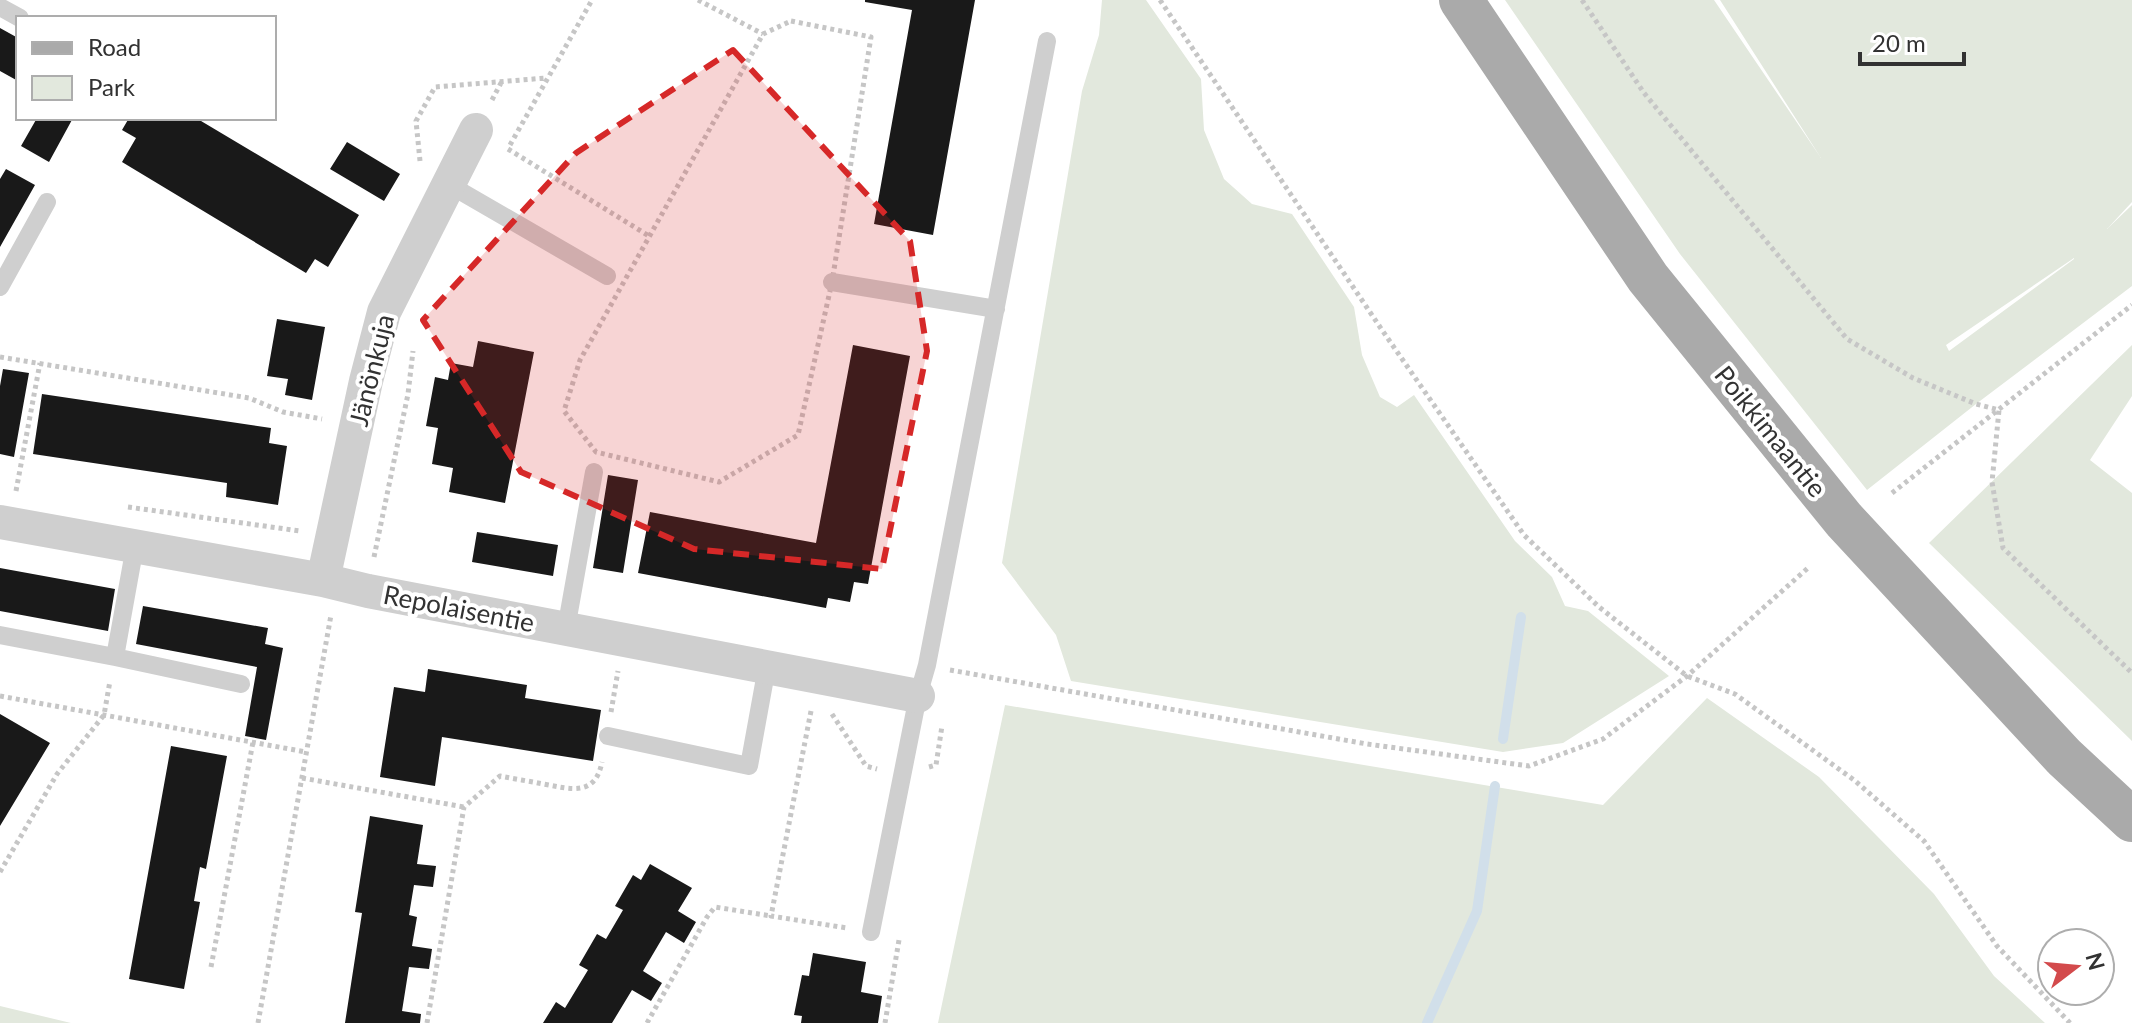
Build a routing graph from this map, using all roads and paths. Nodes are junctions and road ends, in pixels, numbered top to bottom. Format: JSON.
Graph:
{"nodes":[{"id":1,"x":592,"y":0,"type":"edge"},
{"id":2,"x":698,"y":0,"type":"edge"},
{"id":3,"x":1160,"y":0,"type":"edge"},
{"id":4,"x":1461,"y":0,"type":"edge"},
{"id":5,"x":1582,"y":0,"type":"edge"},
{"id":6,"x":763,"y":34,"type":"junction"},
{"id":7,"x":1047,"y":41,"type":"dead end"},
{"id":8,"x":547,"y":78,"type":"junction"},
{"id":9,"x":503,"y":80,"type":"dead end"},
{"id":10,"x":476,"y":130,"type":"dead end"},
{"id":11,"x":508,"y":149,"type":"junction"},
{"id":12,"x":448,"y":184,"type":"junction"},
{"id":13,"x":479,"y":201,"type":"junction"},
{"id":14,"x":47,"y":202,"type":"dead end"},
{"id":15,"x":649,"y":236,"type":"junction"},
{"id":16,"x":607,"y":276,"type":"dead end"},
{"id":17,"x":832,"y":282,"type":"junction"},
{"id":18,"x":0,"y":287,"type":"edge"},
{"id":19,"x":2132,"y":305,"type":"edge"},
{"id":20,"x":996,"y":309,"type":"junction"},
{"id":21,"x":413,"y":347,"type":"dead end"},
{"id":22,"x":0,"y":357,"type":"edge"},
{"id":23,"x":40,"y":363,"type":"junction"},
{"id":24,"x":1999,"y":410,"type":"junction"},
{"id":25,"x":331,"y":420,"type":"dead end"},
{"id":26,"x":594,"y":472,"type":"dead end"},
{"id":27,"x":16,"y":491,"type":"dead end"},
{"id":28,"x":1892,"y":493,"type":"dead end"},
{"id":29,"x":0,"y":522,"type":"edge"},
{"id":30,"x":135,"y":546,"type":"junction"},
{"id":31,"x":375,"y":555,"type":"dead end"},
{"id":32,"x":1809,"y":567,"type":"dead end"},
{"id":33,"x":327,"y":594,"type":"junction"},
{"id":34,"x":566,"y":629,"type":"junction"},
{"id":35,"x":0,"y":635,"type":"edge"},
{"id":36,"x":115,"y":657,"type":"junction"},
{"id":37,"x":619,"y":662,"type":"dead end"},
{"id":38,"x":767,"y":667,"type":"junction"},
{"id":39,"x":952,"y":670,"type":"dead end"},
{"id":40,"x":2132,"y":673,"type":"edge"},
{"id":41,"x":1687,"y":676,"type":"junction"},
{"id":42,"x":241,"y":684,"type":"dead end"},
{"id":43,"x":0,"y":696,"type":"edge"},
{"id":44,"x":918,"y":696,"type":"junction"},
{"id":45,"x":813,"y":698,"type":"dead end"},
{"id":46,"x":104,"y":715,"type":"junction"},
{"id":47,"x":608,"y":736,"type":"junction"},
{"id":48,"x":253,"y":742,"type":"junction"},
{"id":49,"x":306,"y":752,"type":"junction"},
{"id":50,"x":302,"y":778,"type":"junction"},
{"id":51,"x":464,"y":807,"type":"junction"},
{"id":52,"x":2132,"y":820,"type":"edge"},
{"id":53,"x":0,"y":872,"type":"edge"},
{"id":54,"x":771,"y":916,"type":"junction"},
{"id":55,"x":871,"y":932,"type":"junction"},
{"id":56,"x":211,"y":967,"type":"dead end"},
{"id":57,"x":258,"y":1023,"type":"edge"},
{"id":58,"x":427,"y":1023,"type":"edge"},
{"id":59,"x":647,"y":1023,"type":"edge"},
{"id":60,"x":885,"y":1023,"type":"edge"},
{"id":61,"x":2070,"y":1023,"type":"edge"}],
"edges":[{"from":1,"to":8,"type":"path"},
{"from":2,"to":6,"type":"path"},
{"from":3,"to":41,"type":"path"},
{"from":4,"to":52,"type":"main road","name":"Poikkimaantie"},
{"from":5,"to":24,"type":"path"},
{"from":6,"to":15,"type":"path"},
{"from":6,"to":17,"type":"path"},
{"from":7,"to":20,"type":"lane"},
{"from":8,"to":9,"type":"path"},
{"from":8,"to":11,"type":"path"},
{"from":10,"to":12,"type":"street","name":"Jänönkuja"},
{"from":11,"to":13,"type":"path"},
{"from":11,"to":15,"type":"path"},
{"from":12,"to":13,"type":"lane"},
{"from":12,"to":33,"type":"street","name":"Jänönkuja"},
{"from":13,"to":16,"type":"lane"},
{"from":14,"to":18,"type":"lane"},
{"from":15,"to":17,"type":"path"},
{"from":17,"to":20,"type":"lane"},
{"from":19,"to":24,"type":"path"},
{"from":20,"to":44,"type":"lane"},
{"from":21,"to":31,"type":"path"},
{"from":22,"to":23,"type":"path"},
{"from":23,"to":25,"type":"path"},
{"from":23,"to":27,"type":"path"},
{"from":24,"to":28,"type":"path"},
{"from":24,"to":40,"type":"path"},
{"from":26,"to":34,"type":"lane"},
{"from":29,"to":30,"type":"street","name":"Repolaisentie"},
{"from":30,"to":33,"type":"street","name":"Repolaisentie"},
{"from":30,"to":36,"type":"lane"},
{"from":32,"to":41,"type":"path"},
{"from":33,"to":34,"type":"street","name":"Repolaisentie"},
{"from":33,"to":49,"type":"path"},
{"from":34,"to":38,"type":"street","name":"Repolaisentie"},
{"from":35,"to":36,"type":"lane"},
{"from":36,"to":42,"type":"lane"},
{"from":36,"to":46,"type":"path"},
{"from":37,"to":47,"type":"path"},
{"from":38,"to":44,"type":"street","name":"Repolaisentie"},
{"from":38,"to":47,"type":"lane"},
{"from":39,"to":41,"type":"path"},
{"from":41,"to":61,"type":"path"},
{"from":43,"to":46,"type":"path"},
{"from":44,"to":55,"type":"lane"},
{"from":45,"to":54,"type":"path"},
{"from":46,"to":48,"type":"path"},
{"from":46,"to":53,"type":"path"},
{"from":47,"to":51,"type":"path"},
{"from":48,"to":49,"type":"path"},
{"from":48,"to":56,"type":"path"},
{"from":49,"to":50,"type":"path"},
{"from":50,"to":51,"type":"path"},
{"from":50,"to":57,"type":"path"},
{"from":51,"to":58,"type":"path"},
{"from":54,"to":55,"type":"path"},
{"from":54,"to":59,"type":"path"},
{"from":55,"to":60,"type":"path"}]}
